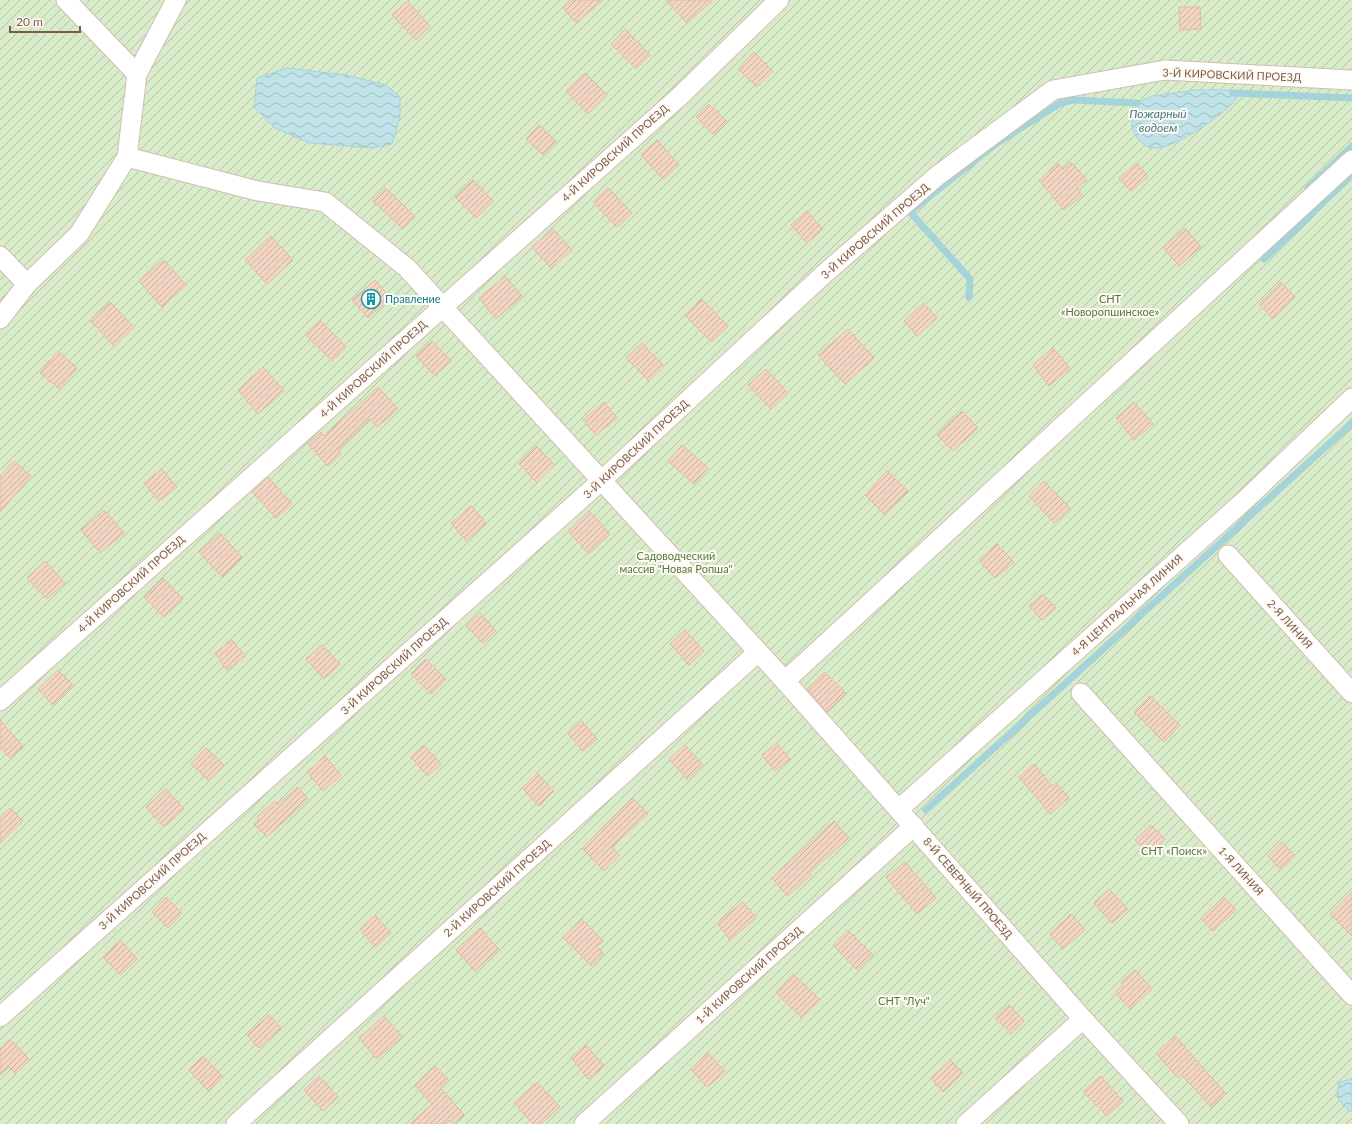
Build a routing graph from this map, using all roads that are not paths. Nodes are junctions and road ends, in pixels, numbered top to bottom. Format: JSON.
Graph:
{"nodes":[{"id":1,"x":66,"y":0,"type":"edge"},
{"id":2,"x":176,"y":0,"type":"edge"},
{"id":3,"x":779,"y":0,"type":"edge"},
{"id":4,"x":137,"y":74,"type":"junction"},
{"id":5,"x":1352,"y":80,"type":"edge"},
{"id":6,"x":127,"y":158,"type":"junction"},
{"id":7,"x":1352,"y":160,"type":"edge"},
{"id":8,"x":0,"y":256,"type":"edge"},
{"id":9,"x":27,"y":284,"type":"junction"},
{"id":10,"x":442,"y":307,"type":"junction"},
{"id":11,"x":0,"y":319,"type":"edge"},
{"id":12,"x":1352,"y":398,"type":"edge"},
{"id":13,"x":601,"y":481,"type":"junction"},
{"id":14,"x":1228,"y":555,"type":"dead end"},
{"id":15,"x":758,"y":652,"type":"junction"},
{"id":16,"x":784,"y":681,"type":"junction"},
{"id":17,"x":1081,"y":693,"type":"dead end"},
{"id":18,"x":1352,"y":693,"type":"edge"},
{"id":19,"x":0,"y":701,"type":"edge"},
{"id":20,"x":899,"y":809,"type":"junction"},
{"id":21,"x":914,"y":826,"type":"junction"},
{"id":22,"x":1352,"y":995,"type":"edge"},
{"id":23,"x":0,"y":1017,"type":"edge"},
{"id":24,"x":1083,"y":1019,"type":"junction"},
{"id":25,"x":236,"y":1124,"type":"edge"},
{"id":26,"x":584,"y":1124,"type":"edge"},
{"id":27,"x":966,"y":1124,"type":"edge"},
{"id":28,"x":1179,"y":1124,"type":"edge"}],
"edges":[{"from":1,"to":4,"type":"street"},
{"from":2,"to":4,"type":"street"},
{"from":3,"to":10,"type":"street","name":"4-Й КИРОВСКИЙ ПРОЕЗД"},
{"from":4,"to":6,"type":"street"},
{"from":5,"to":13,"type":"street","name":"3-Й КИРОВСКИЙ ПРОЕЗД"},
{"from":6,"to":9,"type":"street"},
{"from":6,"to":10,"type":"street","name":"8-Й СЕВЕРНЫЙ ПРОЕЗД"},
{"from":7,"to":16,"type":"street"},
{"from":8,"to":9,"type":"street"},
{"from":9,"to":11,"type":"street"},
{"from":10,"to":13,"type":"street","name":"8-Й СЕВЕРНЫЙ ПРОЕЗД"},
{"from":10,"to":19,"type":"street","name":"4-Й КИРОВСКИЙ ПРОЕЗД"},
{"from":12,"to":20,"type":"street","name":"4-Я ЦЕНТРАЛЬНАЯ ЛИНИЯ"},
{"from":13,"to":15,"type":"street","name":"8-Й СЕВЕРНЫЙ ПРОЕЗД"},
{"from":13,"to":23,"type":"street","name":"3-Й КИРОВСКИЙ ПРОЕЗД"},
{"from":14,"to":18,"type":"street","name":"2-Я ЛИНИЯ"},
{"from":15,"to":16,"type":"street","name":"8-Й СЕВЕРНЫЙ ПРОЕЗД"},
{"from":15,"to":25,"type":"street","name":"2-Й КИРОВСКИЙ ПРОЕЗД"},
{"from":16,"to":20,"type":"street","name":"8-Й СЕВЕРНЫЙ ПРОЕЗД"},
{"from":17,"to":22,"type":"street","name":"1-Я ЛИНИЯ"},
{"from":20,"to":21,"type":"street","name":"8-Й СЕВЕРНЫЙ ПРОЕЗД"},
{"from":21,"to":24,"type":"street","name":"8-Й СЕВЕРНЫЙ ПРОЕЗД"},
{"from":21,"to":26,"type":"street","name":"1-Й КИРОВСКИЙ ПРОЕЗД"},
{"from":24,"to":27,"type":"street"},
{"from":24,"to":28,"type":"street","name":"8-Й СЕВЕРНЫЙ ПРОЕЗД"}]}
